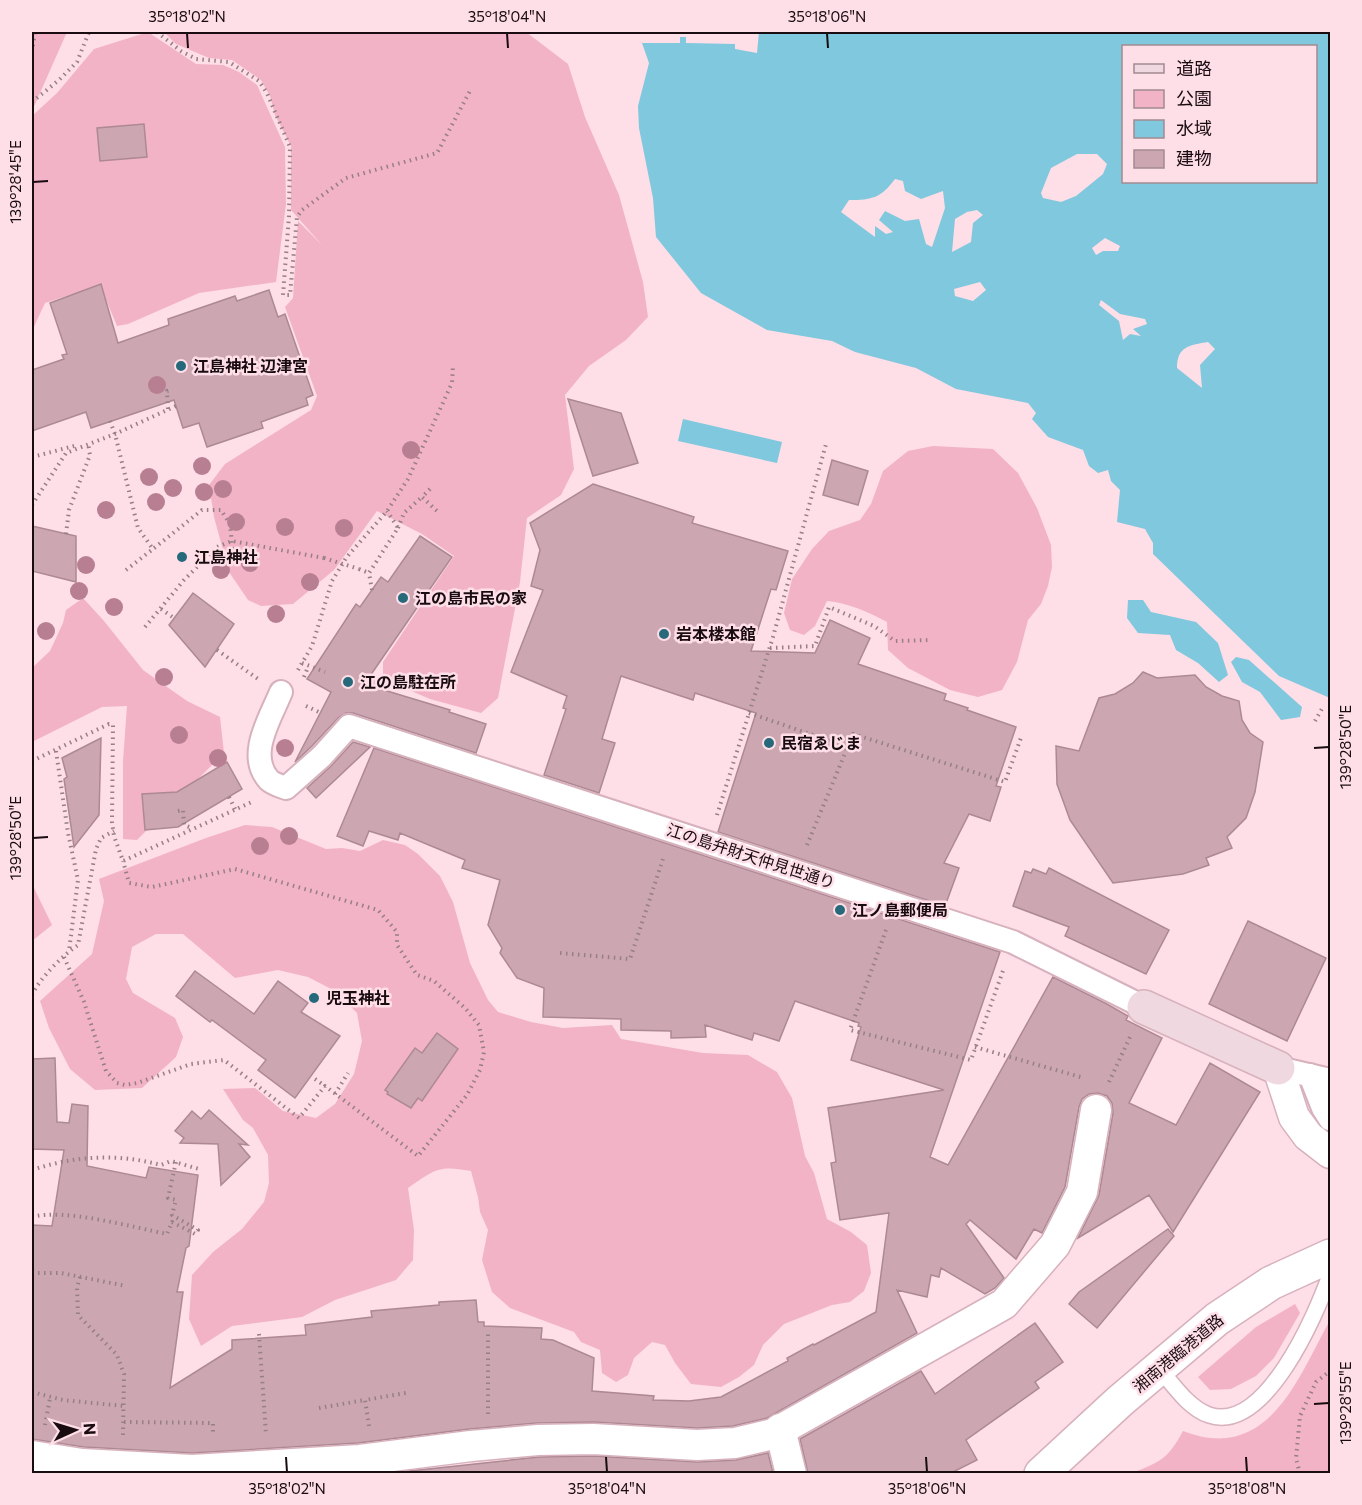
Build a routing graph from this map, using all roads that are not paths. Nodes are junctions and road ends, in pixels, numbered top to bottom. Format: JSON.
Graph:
{"nodes":[{"id":1,"x":281,"y":692,"type":"road end"},
{"id":2,"x":1144,"y":1007,"type":"joint"},
{"id":3,"x":1278,"y":1068,"type":"junction"},
{"id":4,"x":1320,"y":1077,"type":"edge"},
{"id":5,"x":1102,"y":1098,"type":"road end"},
{"id":6,"x":1330,"y":1119,"type":"edge"},
{"id":7,"x":1330,"y":1153,"type":"edge"},
{"id":8,"x":1330,"y":1256,"type":"edge"},
{"id":9,"x":1330,"y":1275,"type":"edge"},
{"id":10,"x":1158,"y":1367,"type":"junction"},
{"id":11,"x":780,"y":1429,"type":"junction"},
{"id":12,"x":32,"y":1456,"type":"edge"},
{"id":13,"x":791,"y":1473,"type":"edge"},
{"id":14,"x":1041,"y":1473,"type":"edge"}],
"edges":[{"from":1,"to":2,"type":"street","name":"江の島弁財天仲見世通り"},
{"from":2,"to":3,"type":"main road"},
{"from":3,"to":4,"type":"street"},
{"from":3,"to":7,"type":"street"},
{"from":4,"to":6,"type":"street"},
{"from":5,"to":11,"type":"street"},
{"from":8,"to":10,"type":"street","name":"湘南港臨港道路"},
{"from":9,"to":10,"type":"lane"},
{"from":10,"to":14,"type":"street","name":"湘南港臨港道路"},
{"from":11,"to":12,"type":"street"},
{"from":11,"to":13,"type":"street"}]}
